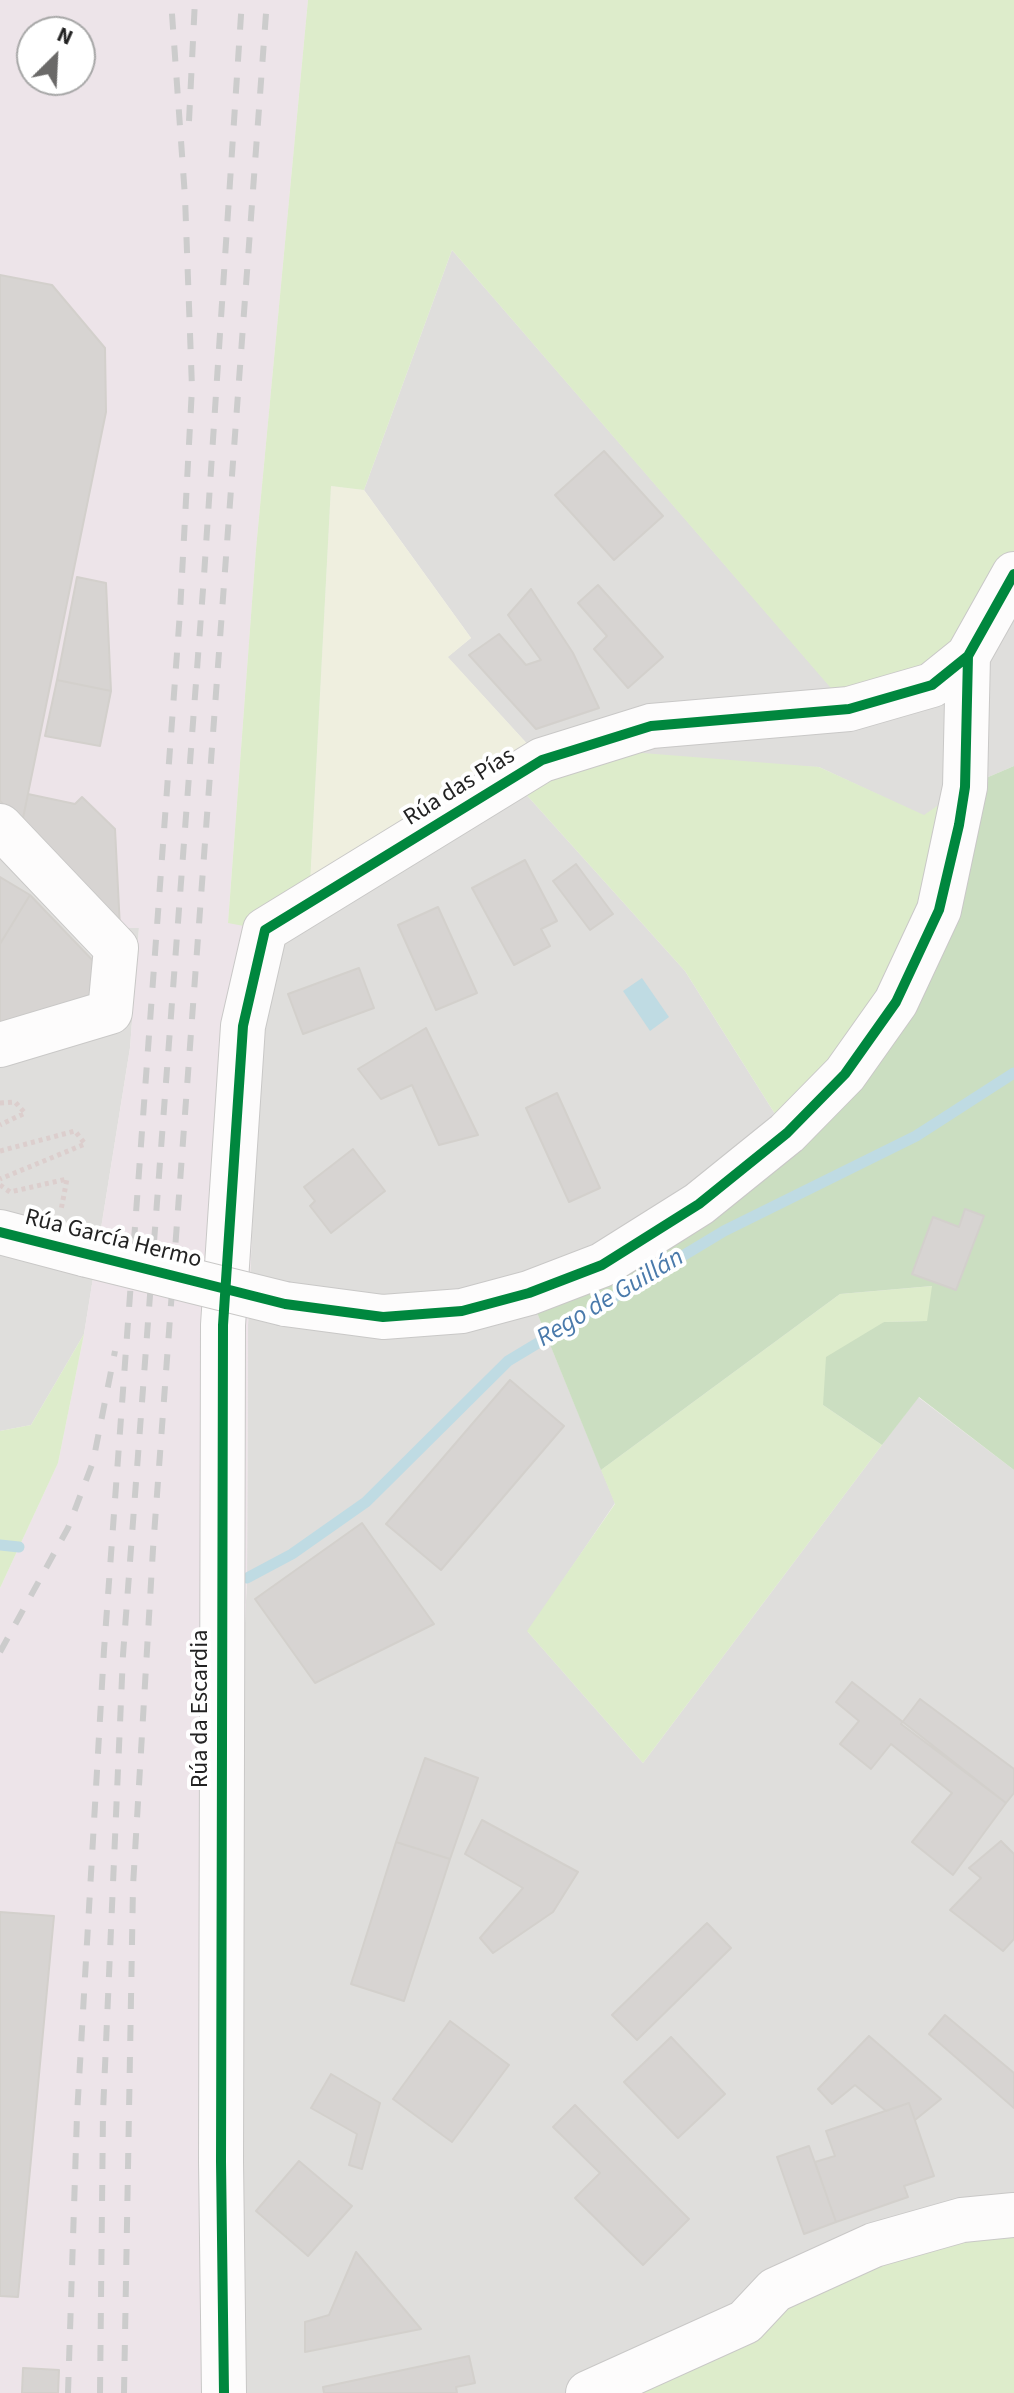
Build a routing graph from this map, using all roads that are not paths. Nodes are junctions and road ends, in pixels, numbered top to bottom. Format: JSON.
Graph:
{"nodes":[{"id":1,"x":1014,"y":574,"type":"edge"},
{"id":2,"x":968,"y":656,"type":"junction"},
{"id":3,"x":0,"y":826,"type":"edge"},
{"id":4,"x":243,"y":1026,"type":"joint"},
{"id":5,"x":0,"y":1045,"type":"edge"},
{"id":6,"x":0,"y":1232,"type":"edge"},
{"id":7,"x":1014,"y":2215,"type":"edge"},
{"id":8,"x":224,"y":2393,"type":"edge"},
{"id":9,"x":588,"y":2393,"type":"edge"}],
"edges":[{"from":1,"to":2,"type":"street","name":"Rúa García Hermo"},
{"from":2,"to":4,"type":"street","name":"Rúa das Pías"},
{"from":2,"to":6,"type":"street","name":"Rúa García Hermo","bridge":true},
{"from":3,"to":5,"type":"street"},
{"from":4,"to":8,"type":"street","name":"Rúa da Escardia"},
{"from":7,"to":9,"type":"street"}]}
